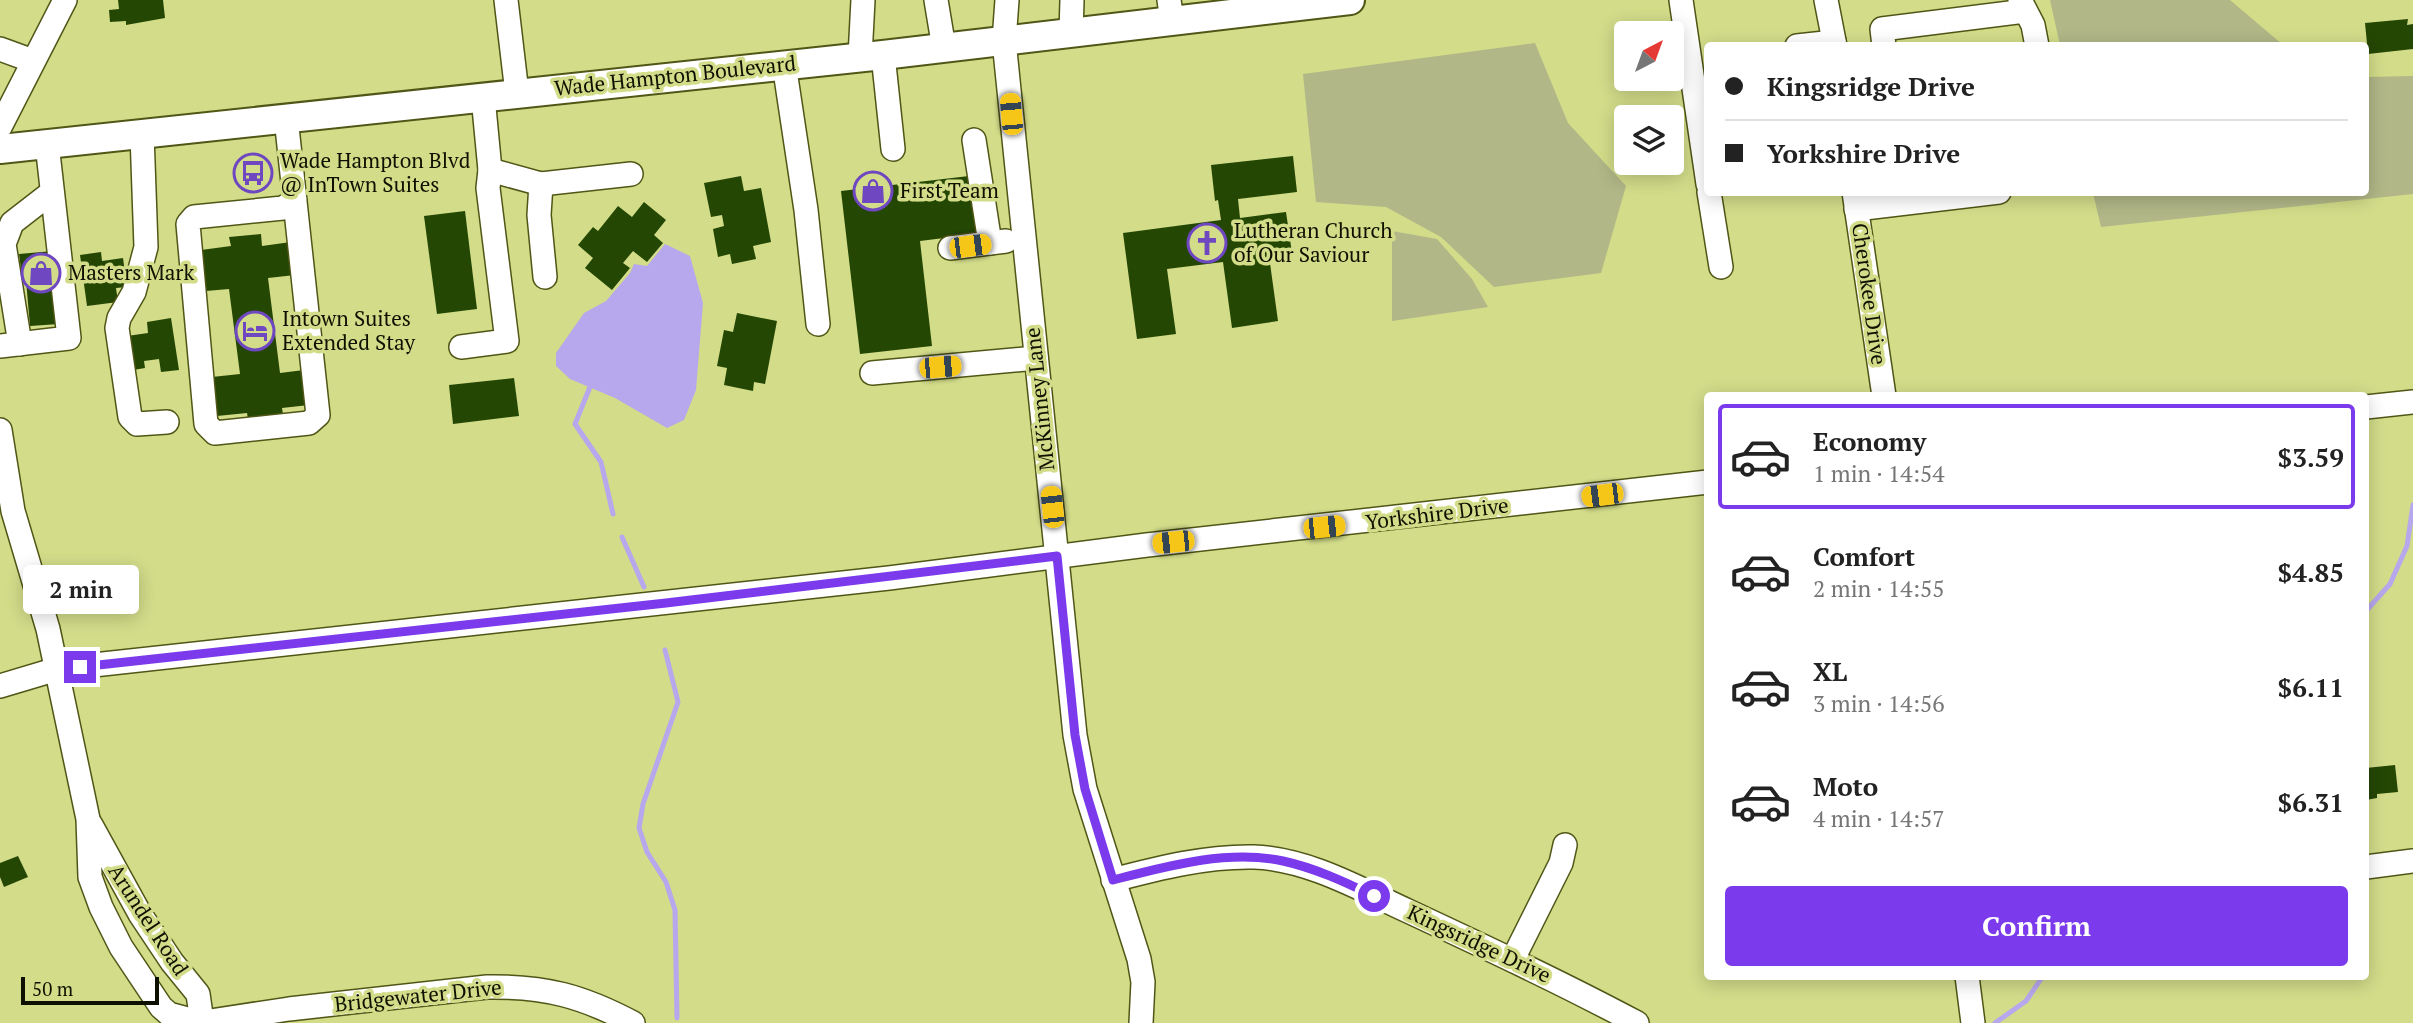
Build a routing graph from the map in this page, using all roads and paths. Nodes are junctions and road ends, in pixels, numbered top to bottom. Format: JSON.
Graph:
{"nodes":[{"id":1,"x":65,"y":0,"type":"edge"},
{"id":2,"x":506,"y":0,"type":"edge"},
{"id":3,"x":863,"y":0,"type":"edge"},
{"id":4,"x":936,"y":0,"type":"edge"},
{"id":5,"x":1072,"y":0,"type":"edge"},
{"id":6,"x":1350,"y":0,"type":"edge"},
{"id":7,"x":1681,"y":0,"type":"edge"},
{"id":8,"x":1826,"y":0,"type":"edge"},
{"id":9,"x":2022,"y":6,"type":"edge"},
{"id":10,"x":1170,"y":10,"type":"edge"},
{"id":11,"x":1006,"y":19,"type":"edge"},
{"id":12,"x":1071,"y":33,"type":"junction"},
{"id":13,"x":1834,"y":42,"type":"edge"},
{"id":14,"x":1884,"y":42,"type":"edge"},
{"id":15,"x":2036,"y":42,"type":"edge"},
{"id":16,"x":944,"y":48,"type":"junction"},
{"id":17,"x":0,"y":49,"type":"edge"},
{"id":18,"x":872,"y":56,"type":"junction"},
{"id":19,"x":1698,"y":56,"type":"edge"},
{"id":20,"x":33,"y":61,"type":"junction"},
{"id":21,"x":784,"y":64,"type":"junction"},
{"id":22,"x":517,"y":93,"type":"junction"},
{"id":23,"x":483,"y":97,"type":"junction"},
{"id":24,"x":286,"y":118,"type":"junction"},
{"id":25,"x":0,"y":127,"type":"edge"},
{"id":26,"x":1704,"y":131,"type":"edge"},
{"id":27,"x":142,"y":134,"type":"junction"},
{"id":28,"x":974,"y":140,"type":"dead end"},
{"id":29,"x":47,"y":144,"type":"junction"},
{"id":30,"x":0,"y":149,"type":"edge"},
{"id":31,"x":892,"y":149,"type":"dead end"},
{"id":32,"x":490,"y":170,"type":"junction"},
{"id":33,"x":631,"y":174,"type":"dead end"},
{"id":34,"x":541,"y":184,"type":"junction"},
{"id":35,"x":52,"y":192,"type":"junction"},
{"id":36,"x":1710,"y":196,"type":"edge"},
{"id":37,"x":1936,"y":196,"type":"edge"},
{"id":38,"x":1905,"y":198,"type":"edge"},
{"id":39,"x":295,"y":200,"type":"junction"},
{"id":40,"x":1855,"y":201,"type":"edge"},
{"id":41,"x":1023,"y":239,"type":"junction"},
{"id":42,"x":990,"y":243,"type":"junction"},
{"id":43,"x":950,"y":248,"type":"dead end"},
{"id":44,"x":1721,"y":267,"type":"dead end"},
{"id":45,"x":545,"y":277,"type":"dead end"},
{"id":46,"x":818,"y":324,"type":"dead end"},
{"id":47,"x":10,"y":345,"type":"edge"},
{"id":48,"x":461,"y":347,"type":"dead end"},
{"id":49,"x":1036,"y":358,"type":"junction"},
{"id":50,"x":872,"y":373,"type":"dead end"},
{"id":51,"x":1883,"y":392,"type":"edge"},
{"id":52,"x":2413,"y":402,"type":"edge"},
{"id":53,"x":2369,"y":407,"type":"edge"},
{"id":54,"x":167,"y":422,"type":"dead end"},
{"id":55,"x":1,"y":439,"type":"edge"},
{"id":56,"x":1704,"y":482,"type":"edge"},
{"id":57,"x":1057,"y":556,"type":"junction"},
{"id":58,"x":57,"y":669,"type":"junction"},
{"id":59,"x":0,"y":686,"type":"edge"},
{"id":60,"x":88,"y":820,"type":"junction"},
{"id":61,"x":1566,"y":845,"type":"dead end"},
{"id":62,"x":2413,"y":862,"type":"edge"},
{"id":63,"x":2369,"y":867,"type":"edge"},
{"id":64,"x":1113,"y":880,"type":"junction"},
{"id":65,"x":1513,"y":959,"type":"junction"},
{"id":66,"x":1967,"y":980,"type":"edge"},
{"id":67,"x":200,"y":1023,"type":"edge"},
{"id":68,"x":633,"y":1023,"type":"edge"},
{"id":69,"x":1141,"y":1023,"type":"edge"},
{"id":70,"x":1637,"y":1023,"type":"edge"},
{"id":71,"x":1973,"y":1023,"type":"edge"}],
"edges":[{"from":1,"to":20,"type":"street"},
{"from":2,"to":22,"type":"street"},
{"from":3,"to":18,"type":"street"},
{"from":4,"to":16,"type":"street"},
{"from":5,"to":12,"type":"street"},
{"from":6,"to":10,"type":"main road","name":"Wade Hampton Boulevard"},
{"from":7,"to":19,"type":"street"},
{"from":8,"to":13,"type":"street"},
{"from":9,"to":14,"type":"street"},
{"from":9,"to":15,"type":"street"},
{"from":10,"to":12,"type":"main road","name":"Wade Hampton Boulevard"},
{"from":11,"to":12,"type":"main road","name":"Wade Hampton Boulevard"},
{"from":11,"to":16,"type":"main road","name":"Wade Hampton Boulevard"},
{"from":11,"to":41,"type":"street","name":"McKinney Lane"},
{"from":16,"to":18,"type":"main road","name":"Wade Hampton Boulevard"},
{"from":17,"to":20,"type":"street"},
{"from":18,"to":21,"type":"main road","name":"Wade Hampton Boulevard"},
{"from":18,"to":31,"type":"street"},
{"from":19,"to":26,"type":"street"},
{"from":20,"to":25,"type":"street"},
{"from":21,"to":22,"type":"main road","name":"Wade Hampton Boulevard"},
{"from":21,"to":46,"type":"street"},
{"from":22,"to":23,"type":"main road","name":"Wade Hampton Boulevard"},
{"from":23,"to":24,"type":"main road","name":"Wade Hampton Boulevard"},
{"from":23,"to":32,"type":"street"},
{"from":24,"to":27,"type":"main road","name":"Wade Hampton Boulevard"},
{"from":24,"to":39,"type":"street"},
{"from":27,"to":29,"type":"main road","name":"Wade Hampton Boulevard"},
{"from":27,"to":54,"type":"street"},
{"from":28,"to":42,"type":"street"},
{"from":29,"to":30,"type":"main road","name":"Wade Hampton Boulevard"},
{"from":29,"to":35,"type":"street"},
{"from":32,"to":34,"type":"street"},
{"from":32,"to":48,"type":"street"},
{"from":33,"to":34,"type":"street"},
{"from":34,"to":45,"type":"street"},
{"from":35,"to":47,"type":"street"},
{"from":35,"to":47,"type":"street"},
{"from":36,"to":44,"type":"street"},
{"from":37,"to":38,"type":"street"},
{"from":38,"to":40,"type":"street"},
{"from":39,"to":39,"type":"street"},
{"from":40,"to":51,"type":"street","name":"Cherokee Drive"},
{"from":41,"to":42,"type":"street"},
{"from":41,"to":49,"type":"street","name":"McKinney Lane"},
{"from":42,"to":43,"type":"street"},
{"from":49,"to":50,"type":"street"},
{"from":49,"to":57,"type":"street","name":"McKinney Lane"},
{"from":52,"to":53,"type":"street"},
{"from":55,"to":58,"type":"street","name":"Arundel Road"},
{"from":56,"to":57,"type":"street","name":"Yorkshire Drive"},
{"from":57,"to":58,"type":"street","name":"Yorkshire Drive"},
{"from":57,"to":64,"type":"street","name":"McKinney Lane"},
{"from":58,"to":59,"type":"street","name":"Yorkshire Drive"},
{"from":58,"to":60,"type":"street","name":"Arundel Road"},
{"from":60,"to":67,"type":"street","name":"Arundel Road"},
{"from":60,"to":67,"type":"street","name":"Arundel Road"},
{"from":61,"to":65,"type":"street"},
{"from":62,"to":63,"type":"street"},
{"from":64,"to":65,"type":"street","name":"Kingsridge Drive"},
{"from":64,"to":69,"type":"street","name":"McKinney Lane"},
{"from":65,"to":70,"type":"street","name":"Kingsridge Drive"},
{"from":66,"to":71,"type":"street"},
{"from":67,"to":68,"type":"street","name":"Bridgewater Drive"}]}
